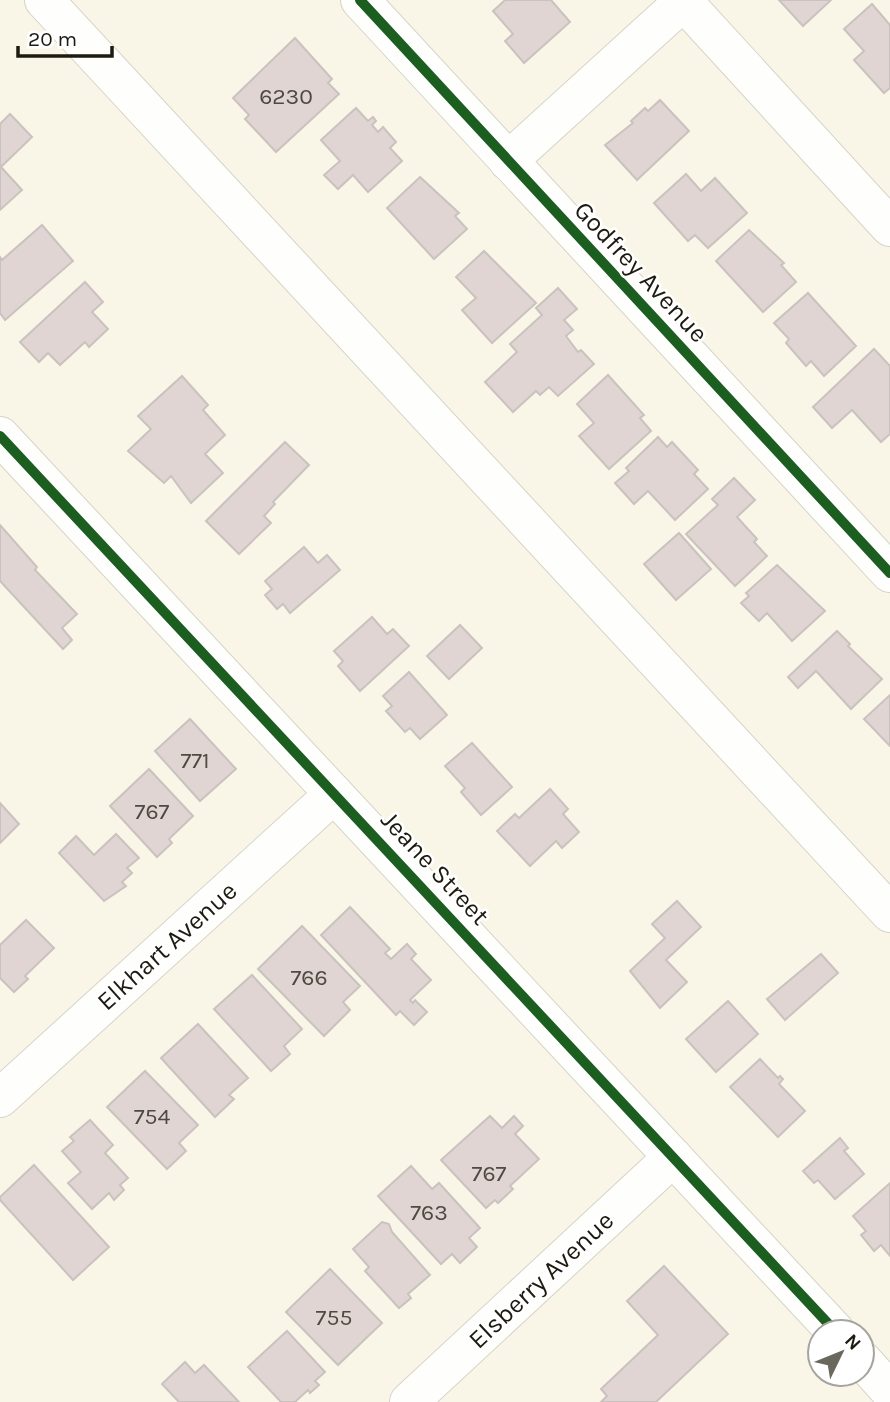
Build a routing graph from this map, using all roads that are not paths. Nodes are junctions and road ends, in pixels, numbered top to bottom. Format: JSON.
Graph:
{"nodes":[{"id":1,"x":44,"y":0,"type":"edge"},
{"id":2,"x":360,"y":0,"type":"edge"},
{"id":3,"x":683,"y":0,"type":"edge"},
{"id":4,"x":508,"y":161,"type":"junction"},
{"id":5,"x":890,"y":227,"type":"edge"},
{"id":6,"x":0,"y":436,"type":"edge"},
{"id":7,"x":890,"y":573,"type":"edge"},
{"id":8,"x":334,"y":794,"type":"junction"},
{"id":9,"x":890,"y":913,"type":"edge"},
{"id":10,"x":0,"y":1098,"type":"edge"},
{"id":11,"x":673,"y":1157,"type":"junction"},
{"id":12,"x":823,"y":1318,"type":"edge"},
{"id":13,"x":876,"y":1376,"type":"edge"},
{"id":14,"x":890,"y":1391,"type":"edge"},
{"id":15,"x":408,"y":1402,"type":"edge"}],
"edges":[{"from":1,"to":9,"type":"street"},
{"from":2,"to":4,"type":"street","name":"Godfrey Avenue"},
{"from":3,"to":4,"type":"street"},
{"from":3,"to":5,"type":"street"},
{"from":4,"to":7,"type":"street","name":"Godfrey Avenue"},
{"from":6,"to":8,"type":"street","name":"Jeane Street"},
{"from":8,"to":10,"type":"street","name":"Elkhart Avenue"},
{"from":8,"to":11,"type":"street","name":"Jeane Street"},
{"from":11,"to":12,"type":"street","name":"Jeane Street"},
{"from":11,"to":15,"type":"street","name":"Elsberry Avenue"},
{"from":13,"to":14,"type":"street"}]}
